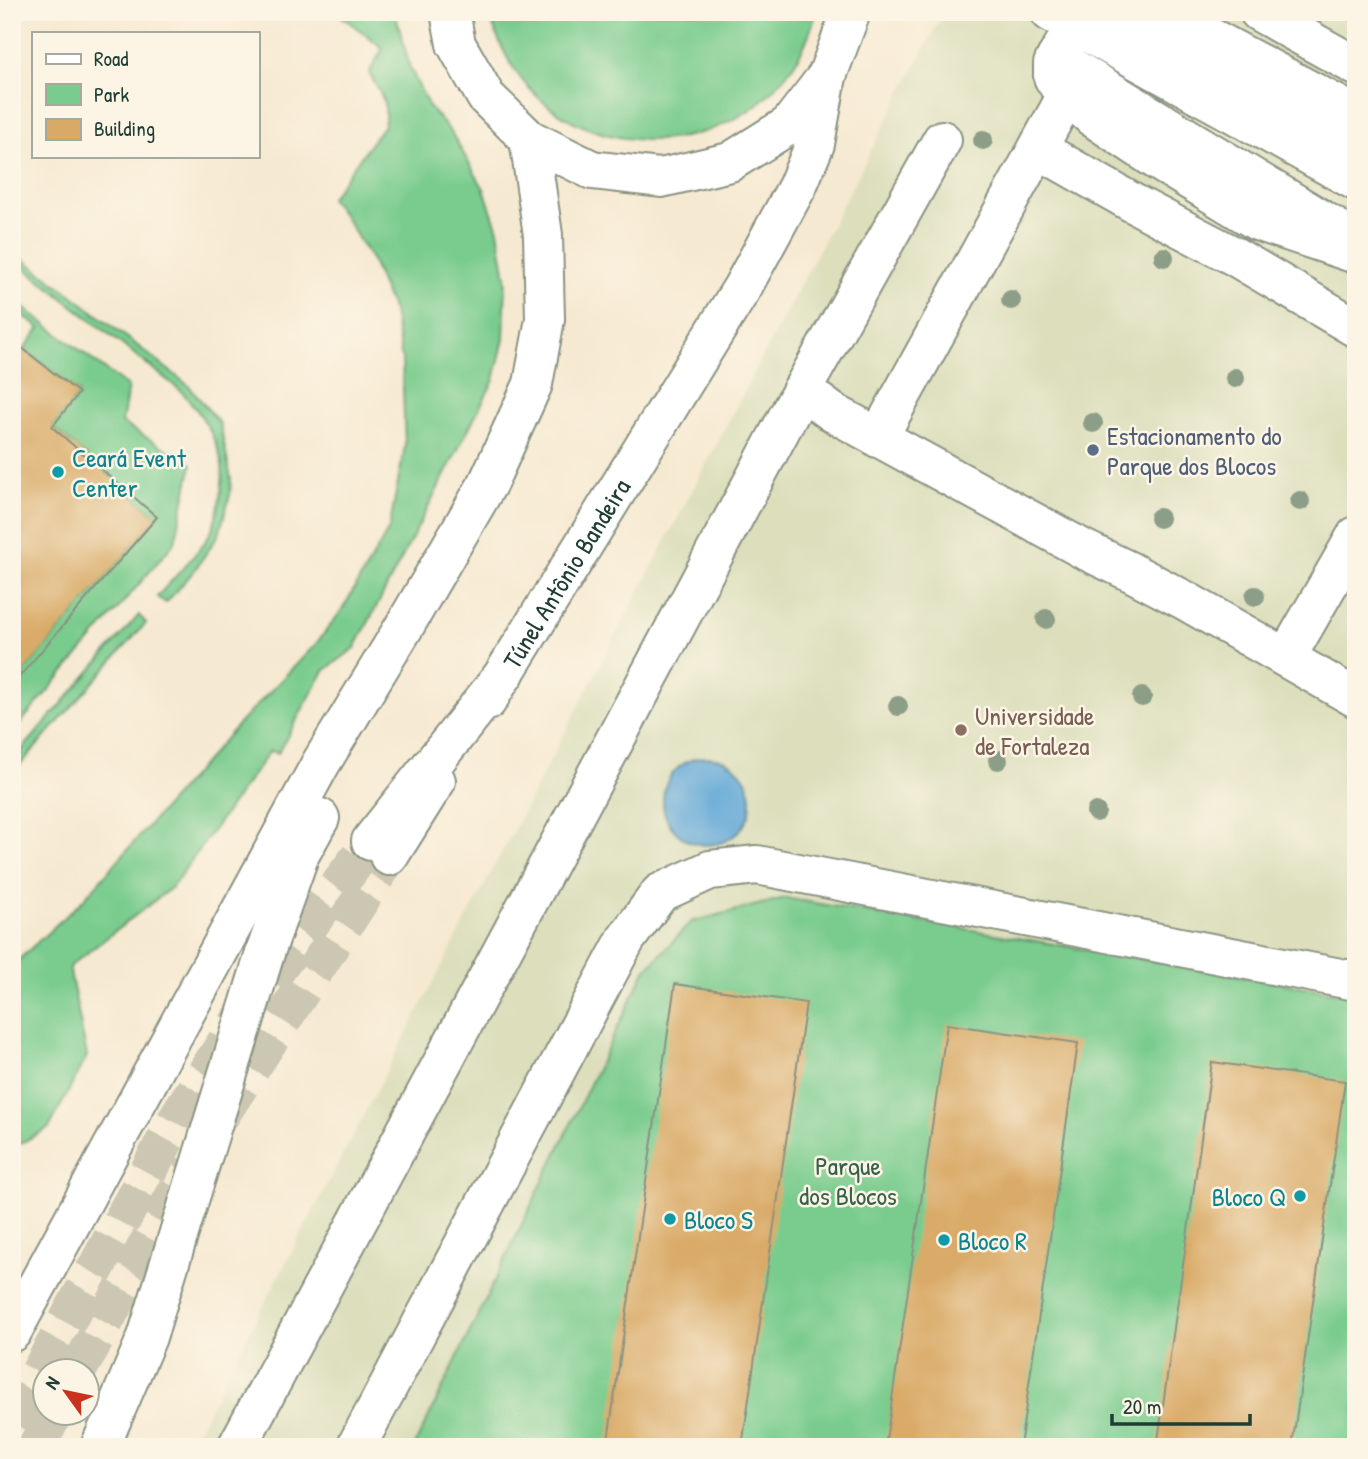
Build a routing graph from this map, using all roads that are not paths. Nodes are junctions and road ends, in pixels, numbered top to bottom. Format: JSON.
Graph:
{"nodes":[{"id":1,"x":450,"y":12,"type":"edge"},
{"id":2,"x":851,"y":12,"type":"edge"},
{"id":3,"x":1163,"y":12,"type":"edge"},
{"id":4,"x":1210,"y":12,"type":"edge"},
{"id":5,"x":1259,"y":12,"type":"edge"},
{"id":6,"x":1073,"y":27,"type":"edge"},
{"id":7,"x":1356,"y":66,"type":"edge"},
{"id":8,"x":827,"y":76,"type":"junction"},
{"id":9,"x":1356,"y":93,"type":"edge"},
{"id":10,"x":1067,"y":95,"type":"junction"},
{"id":11,"x":1356,"y":115,"type":"edge"},
{"id":12,"x":529,"y":139,"type":"junction"},
{"id":13,"x":942,"y":140,"type":"dead end"},
{"id":14,"x":1038,"y":149,"type":"junction"},
{"id":15,"x":1356,"y":150,"type":"edge"},
{"id":16,"x":1356,"y":181,"type":"edge"},
{"id":17,"x":1356,"y":208,"type":"edge"},
{"id":18,"x":1354,"y":248,"type":"edge"},
{"id":19,"x":1356,"y":328,"type":"edge"},
{"id":20,"x":802,"y":390,"type":"junction"},
{"id":21,"x":878,"y":438,"type":"junction"},
{"id":22,"x":1356,"y":536,"type":"edge"},
{"id":23,"x":404,"y":627,"type":"junction"},
{"id":24,"x":1286,"y":657,"type":"junction"},
{"id":25,"x":1355,"y":697,"type":"edge"},
{"id":26,"x":380,"y":849,"type":"tunnel mouth"},
{"id":27,"x":1356,"y":981,"type":"edge"},
{"id":28,"x":12,"y":1332,"type":"edge"},
{"id":29,"x":100,"y":1447,"type":"edge"},
{"id":30,"x":237,"y":1447,"type":"edge"},
{"id":31,"x":356,"y":1447,"type":"edge"}],
"edges":[{"from":1,"to":12,"type":"main road"},
{"from":2,"to":8,"type":"main road"},
{"from":3,"to":11,"type":"main road"},
{"from":4,"to":9,"type":"main road"},
{"from":5,"to":7,"type":"main road"},
{"from":6,"to":10,"type":"main road"},
{"from":6,"to":15,"type":"main road"},
{"from":6,"to":16,"type":"main road"},
{"from":6,"to":17,"type":"main road"},
{"from":6,"to":18,"type":"main road"},
{"from":8,"to":12,"type":"main road"},
{"from":8,"to":26,"type":"main road","name":"Túnel Antônio Bandeira"},
{"from":10,"to":14,"type":"main road"},
{"from":10,"to":18,"type":"main road"},
{"from":12,"to":23,"type":"main road"},
{"from":13,"to":20,"type":"main road"},
{"from":14,"to":19,"type":"main road"},
{"from":14,"to":21,"type":"main road"},
{"from":20,"to":21,"type":"main road"},
{"from":20,"to":30,"type":"main road"},
{"from":21,"to":24,"type":"main road"},
{"from":22,"to":24,"type":"main road"},
{"from":23,"to":28,"type":"main road"},
{"from":23,"to":29,"type":"main road"},
{"from":24,"to":25,"type":"main road"},
{"from":27,"to":31,"type":"main road"}]}
